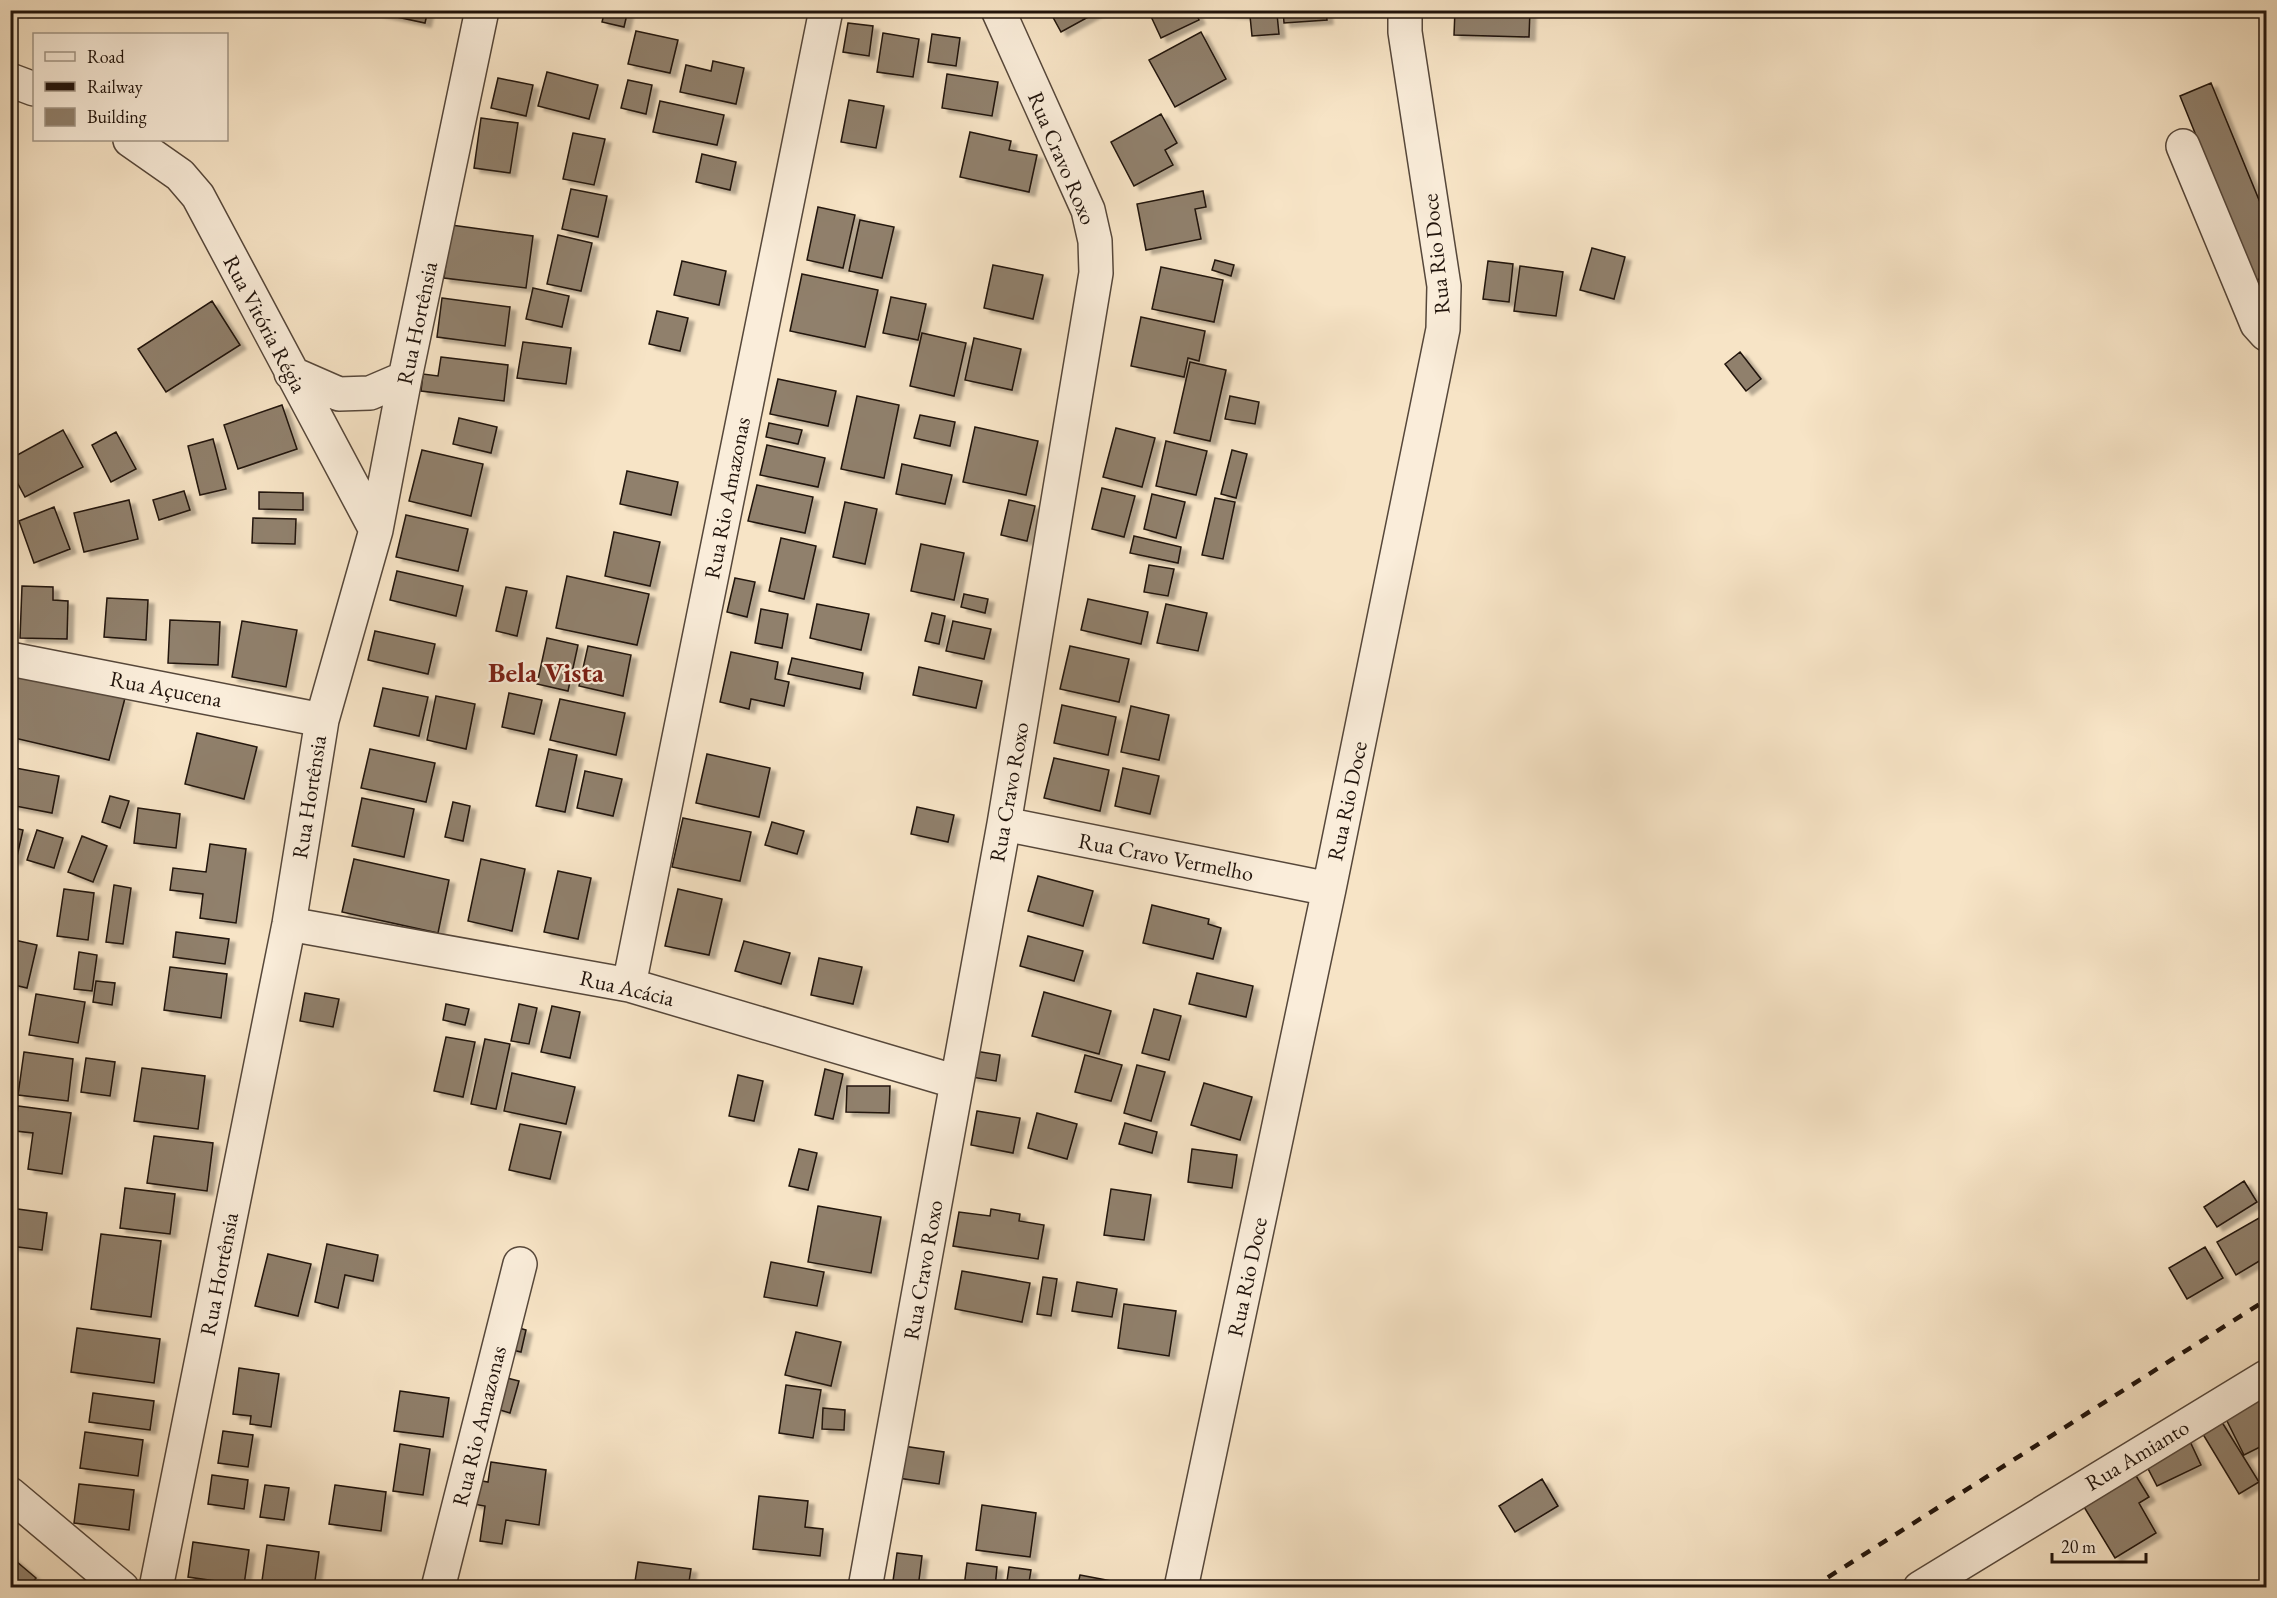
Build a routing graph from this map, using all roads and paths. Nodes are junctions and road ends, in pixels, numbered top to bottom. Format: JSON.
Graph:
{"nodes":[{"id":1,"x":482,"y":10,"type":"edge"},
{"id":2,"x":826,"y":10,"type":"edge"},
{"id":3,"x":998,"y":10,"type":"edge"},
{"id":4,"x":1405,"y":10,"type":"edge"},
{"id":5,"x":10,"y":80,"type":"edge"},
{"id":6,"x":33,"y":90,"type":"edge"},
{"id":7,"x":131,"y":141,"type":"edge"},
{"id":8,"x":2183,"y":146,"type":"dead end"},
{"id":9,"x":2266,"y":334,"type":"edge"},
{"id":10,"x":291,"y":373,"type":"junction"},
{"id":11,"x":405,"y":378,"type":"junction"},
{"id":12,"x":376,"y":530,"type":"junction"},
{"id":13,"x":10,"y":659,"type":"edge"},
{"id":14,"x":322,"y":720,"type":"junction"},
{"id":15,"x":1004,"y":824,"type":"junction"},
{"id":16,"x":1329,"y":888,"type":"junction"},
{"id":17,"x":289,"y":924,"type":"junction"},
{"id":18,"x":629,"y":985,"type":"junction"},
{"id":19,"x":957,"y":1082,"type":"junction"},
{"id":20,"x":520,"y":1264,"type":"dead end"},
{"id":21,"x":2266,"y":1377,"type":"edge"},
{"id":22,"x":10,"y":1494,"type":"edge"},
{"id":23,"x":122,"y":1587,"type":"edge"},
{"id":24,"x":156,"y":1587,"type":"edge"},
{"id":25,"x":438,"y":1587,"type":"edge"},
{"id":26,"x":865,"y":1587,"type":"edge"},
{"id":27,"x":1181,"y":1587,"type":"edge"},
{"id":28,"x":1920,"y":1587,"type":"edge"}],
"edges":[{"from":1,"to":11,"type":"street","name":"Rua Hortênsia"},
{"from":2,"to":18,"type":"street","name":"Rua Rio Amazonas"},
{"from":3,"to":15,"type":"street","name":"Rua Cravo Roxo"},
{"from":4,"to":16,"type":"street","name":"Rua Rio Doce"},
{"from":5,"to":6,"type":"street"},
{"from":7,"to":10,"type":"street","name":"Rua Vitória Régia"},
{"from":8,"to":9,"type":"street"},
{"from":10,"to":11,"type":"street"},
{"from":10,"to":12,"type":"street","name":"Rua Vitória Régia"},
{"from":11,"to":12,"type":"street","name":"Rua Hortênsia"},
{"from":12,"to":14,"type":"street","name":"Rua Hortênsia"},
{"from":13,"to":14,"type":"street","name":"Rua Açucena"},
{"from":14,"to":17,"type":"street","name":"Rua Hortênsia"},
{"from":15,"to":16,"type":"street","name":"Rua Cravo Vermelho"},
{"from":15,"to":19,"type":"street","name":"Rua Cravo Roxo"},
{"from":16,"to":27,"type":"street","name":"Rua Rio Doce"},
{"from":17,"to":18,"type":"street","name":"Rua Acácia"},
{"from":17,"to":24,"type":"street","name":"Rua Hortênsia"},
{"from":18,"to":19,"type":"street","name":"Rua Acácia"},
{"from":19,"to":26,"type":"street","name":"Rua Cravo Roxo"},
{"from":20,"to":25,"type":"street","name":"Rua Rio Amazonas"},
{"from":21,"to":28,"type":"street","name":"Rua Amianto"},
{"from":22,"to":23,"type":"street"}]}
